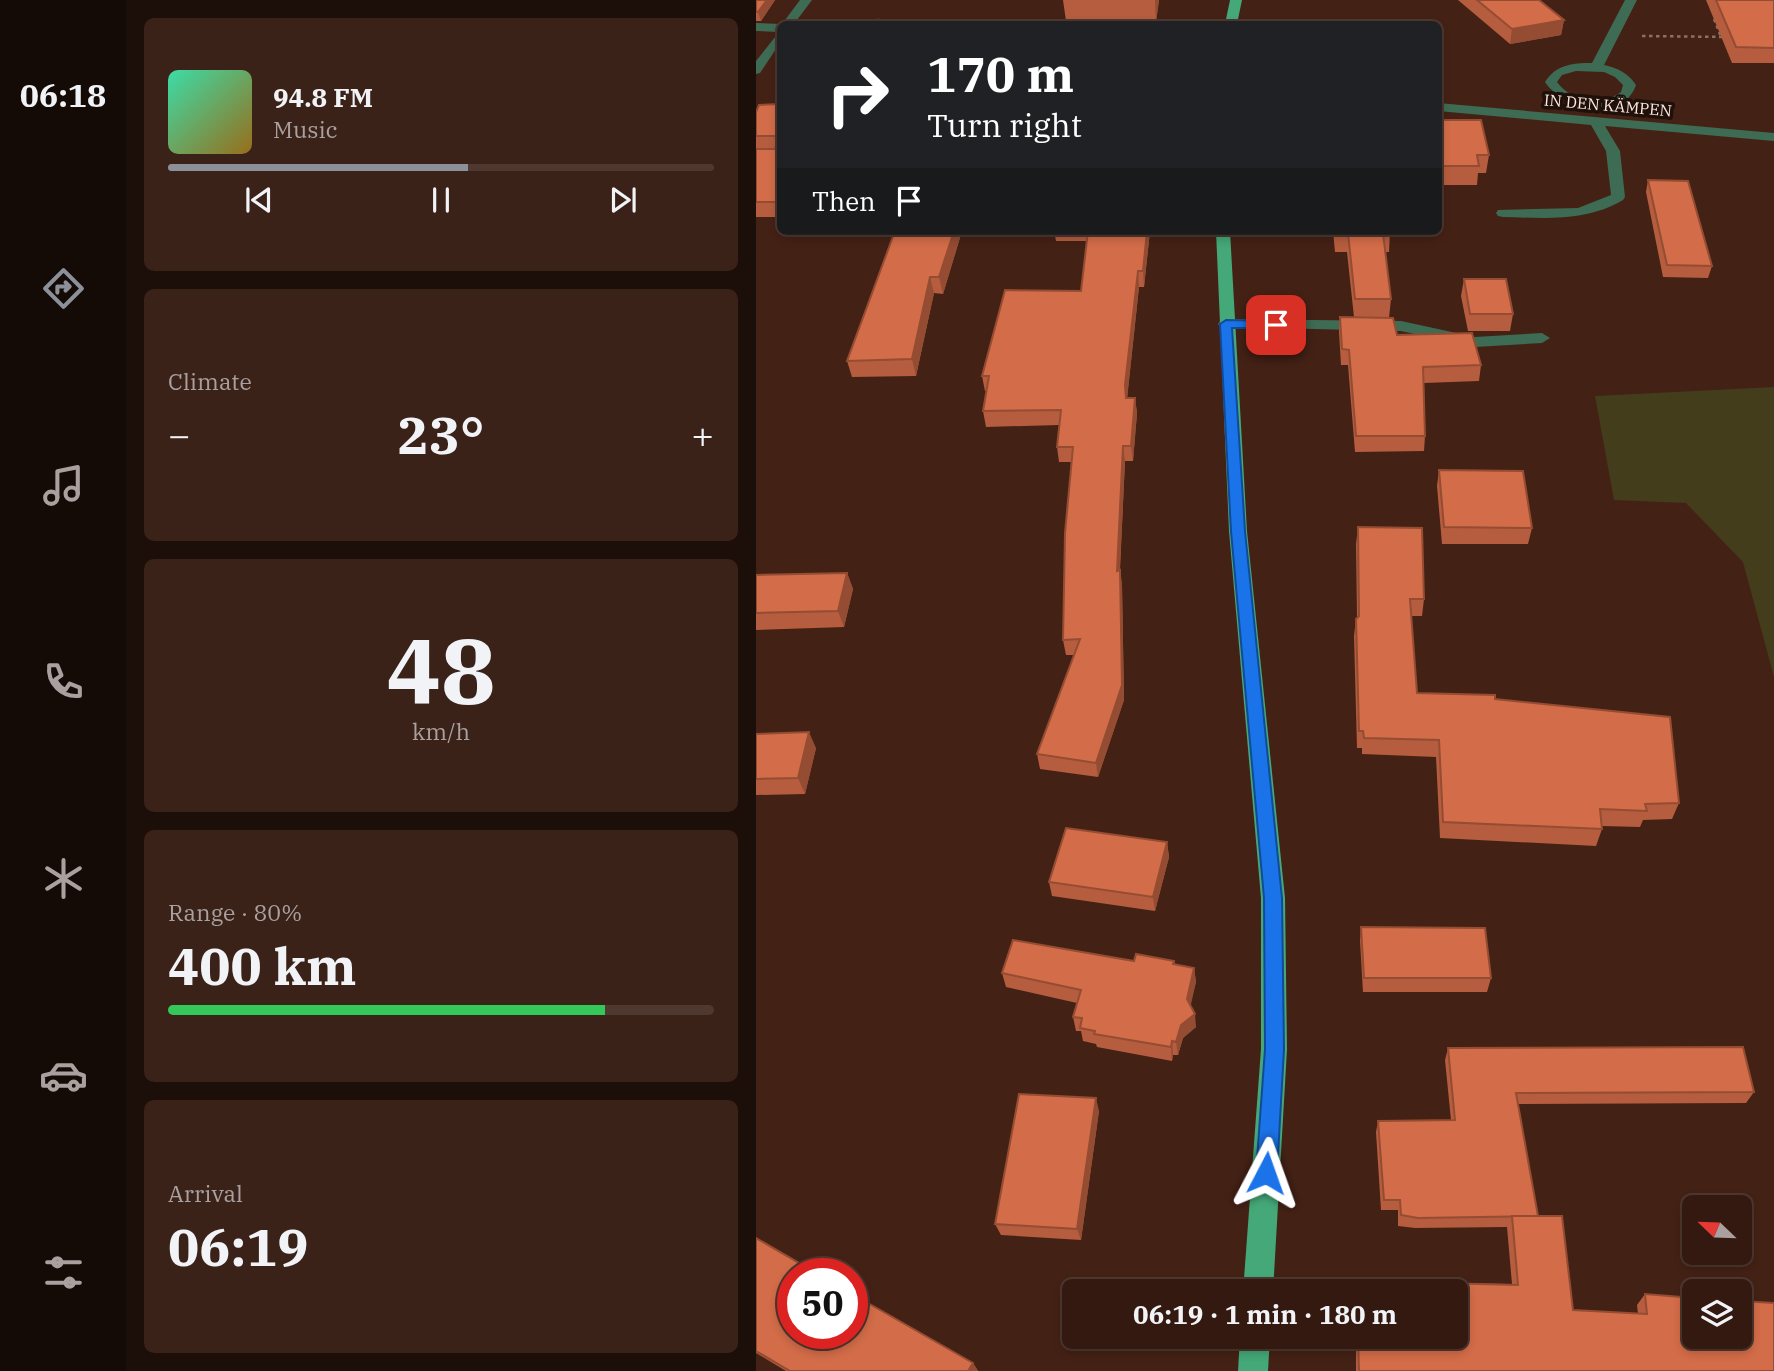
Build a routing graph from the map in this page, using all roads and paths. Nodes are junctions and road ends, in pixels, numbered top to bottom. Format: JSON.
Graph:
{"nodes":[{"id":1,"x":806,"y":0,"type":"edge"},
{"id":2,"x":1236,"y":0,"type":"edge"},
{"id":3,"x":1631,"y":0,"type":"edge"},
{"id":4,"x":1714,"y":19,"type":"edge"},
{"id":5,"x":877,"y":20,"type":"dead end"},
{"id":6,"x":790,"y":21,"type":"edge"},
{"id":7,"x":897,"y":21,"type":"edge"},
{"id":8,"x":1232,"y":21,"type":"edge"},
{"id":9,"x":756,"y":27,"type":"edge"},
{"id":10,"x":777,"y":28,"type":"edge"},
{"id":11,"x":1612,"y":35,"type":"junction"},
{"id":12,"x":1721,"y":37,"type":"junction"},
{"id":13,"x":1734,"y":38,"type":"edge"},
{"id":14,"x":777,"y":39,"type":"edge"},
{"id":15,"x":1597,"y":67,"type":"junction"},
{"id":16,"x":756,"y":70,"type":"edge"},
{"id":17,"x":1442,"y":107,"type":"edge"},
{"id":18,"x":1596,"y":122,"type":"junction"},
{"id":19,"x":1774,"y":137,"type":"edge"},
{"id":20,"x":1503,"y":213,"type":"dead end"},
{"id":21,"x":1223,"y":235,"type":"edge"},
{"id":22,"x":1226,"y":324,"type":"junction"},
{"id":23,"x":1542,"y":338,"type":"dead end"},
{"id":24,"x":1259,"y":1279,"type":"edge"},
{"id":25,"x":1254,"y":1349,"type":"edge"},
{"id":26,"x":1253,"y":1371,"type":"edge"}],
"edges":[{"from":1,"to":6,"type":"street"},
{"from":2,"to":8,"type":"main road"},
{"from":3,"to":11,"type":"street"},
{"from":4,"to":12,"type":"path"},
{"from":5,"to":7,"type":"path"},
{"from":9,"to":10,"type":"street"},
{"from":11,"to":12,"type":"path"},
{"from":11,"to":15,"type":"street"},
{"from":12,"to":13,"type":"path"},
{"from":14,"to":16,"type":"street"},
{"from":15,"to":15,"type":"street"},
{"from":17,"to":18,"type":"street","name":"IN DEN KÄMPEN"},
{"from":18,"to":19,"type":"street","name":"IN DEN KÄMPEN"},
{"from":18,"to":20,"type":"street"},
{"from":21,"to":22,"type":"main road"},
{"from":22,"to":23,"type":"street"},
{"from":22,"to":24,"type":"main road"},
{"from":25,"to":26,"type":"main road"}]}
